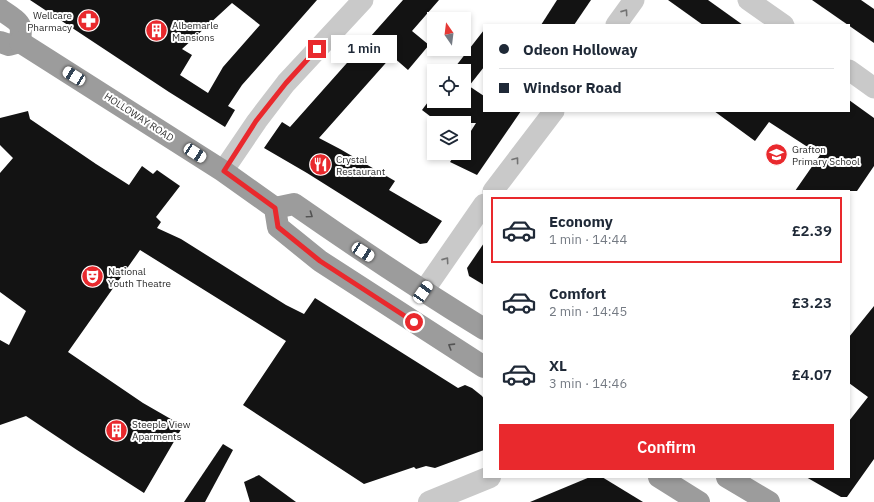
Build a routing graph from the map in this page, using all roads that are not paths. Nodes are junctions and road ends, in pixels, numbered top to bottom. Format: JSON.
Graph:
{"nodes":[{"id":1,"x":363,"y":0,"type":"edge"},
{"id":2,"x":634,"y":0,"type":"edge"},
{"id":3,"x":748,"y":0,"type":"edge"},
{"id":4,"x":0,"y":9,"type":"edge"},
{"id":5,"x":617,"y":24,"type":"edge"},
{"id":6,"x":783,"y":24,"type":"edge"},
{"id":7,"x":10,"y":42,"type":"edge"},
{"id":8,"x":850,"y":71,"type":"edge"},
{"id":9,"x":874,"y":88,"type":"edge"},
{"id":10,"x":553,"y":112,"type":"edge"},
{"id":11,"x":224,"y":171,"type":"junction"},
{"id":12,"x":494,"y":190,"type":"edge"},
{"id":13,"x":483,"y":205,"type":"edge"},
{"id":14,"x":275,"y":208,"type":"junction"},
{"id":15,"x":423,"y":292,"type":"junction"},
{"id":16,"x":483,"y":328,"type":"edge"},
{"id":17,"x":483,"y":366,"type":"edge"},
{"id":18,"x":488,"y":478,"type":"edge"},
{"id":19,"x":661,"y":478,"type":"edge"},
{"id":20,"x":729,"y":478,"type":"edge"},
{"id":21,"x":429,"y":502,"type":"edge"},
{"id":22,"x":699,"y":502,"type":"edge"},
{"id":23,"x":769,"y":502,"type":"edge"}],
"edges":[{"from":1,"to":11,"type":"street"},
{"from":5,"to":2,"type":"street","one_way":true},
{"from":3,"to":6,"type":"street"},
{"from":4,"to":7,"type":"highway","name":"HOLLOWAY ROAD"},
{"from":7,"to":11,"type":"highway","name":"HOLLOWAY ROAD"},
{"from":8,"to":9,"type":"street"},
{"from":12,"to":10,"type":"street","one_way":true},
{"from":11,"to":14,"type":"highway","name":"HOLLOWAY ROAD"},
{"from":15,"to":13,"type":"street","one_way":true},
{"from":14,"to":15,"type":"highway","one_way":true},
{"from":17,"to":14,"type":"highway","one_way":true},
{"from":15,"to":16,"type":"highway"},
{"from":18,"to":21,"type":"street"},
{"from":19,"to":22,"type":"highway"},
{"from":20,"to":23,"type":"highway"}]}
